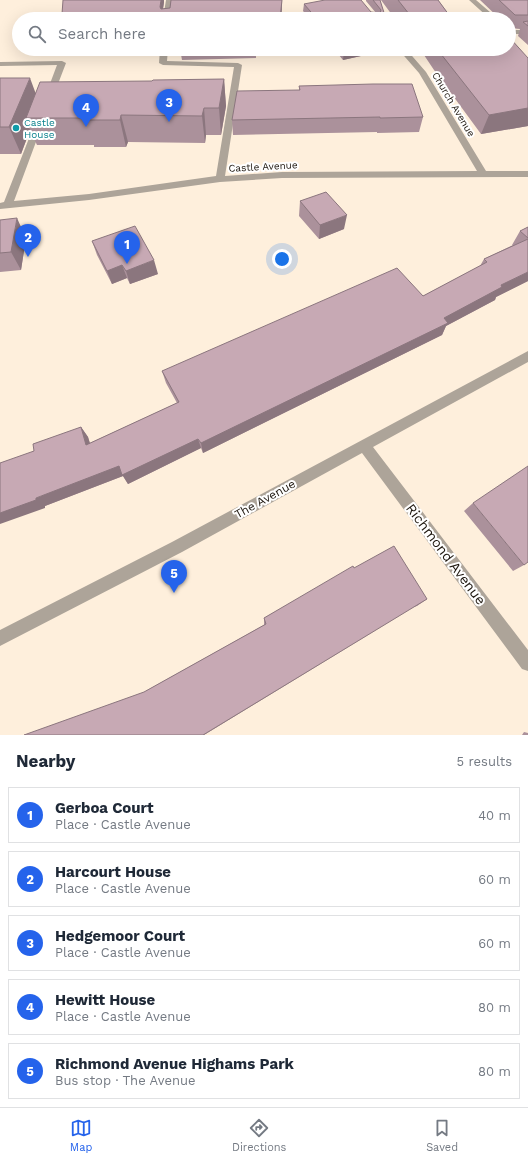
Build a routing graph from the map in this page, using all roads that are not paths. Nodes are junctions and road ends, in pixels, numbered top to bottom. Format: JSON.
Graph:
{"nodes":[{"id":1,"x":169,"y":0,"type":"edge"},
{"id":2,"x":472,"y":0,"type":"edge"},
{"id":3,"x":168,"y":12,"type":"edge"},
{"id":4,"x":486,"y":12,"type":"edge"},
{"id":5,"x":516,"y":32,"type":"edge"},
{"id":6,"x":528,"y":32,"type":"edge"},
{"id":7,"x":164,"y":56,"type":"edge"},
{"id":8,"x":408,"y":56,"type":"edge"},
{"id":9,"x":0,"y":64,"type":"edge"},
{"id":10,"x":483,"y":173,"type":"junction"},
{"id":11,"x":528,"y":174,"type":"edge"},
{"id":12,"x":220,"y":179,"type":"junction"},
{"id":13,"x":4,"y":206,"type":"edge"},
{"id":14,"x":528,"y":356,"type":"edge"},
{"id":15,"x":364,"y":446,"type":"junction"},
{"id":16,"x":0,"y":638,"type":"edge"},
{"id":17,"x":528,"y":663,"type":"edge"}],
"edges":[{"from":1,"to":3,"type":"street"},
{"from":2,"to":4,"type":"street"},
{"from":5,"to":6,"type":"street"},
{"from":7,"to":12,"type":"street"},
{"from":8,"to":10,"type":"street","name":"Church Avenue"},
{"from":9,"to":13,"type":"street"},
{"from":10,"to":11,"type":"street","name":"Castle Avenue"},
{"from":10,"to":12,"type":"street","name":"Castle Avenue"},
{"from":12,"to":13,"type":"street","name":"Castle Avenue"},
{"from":14,"to":15,"type":"street","name":"The Avenue"},
{"from":15,"to":16,"type":"street","name":"The Avenue"},
{"from":15,"to":17,"type":"street","name":"Richmond Avenue"}]}
